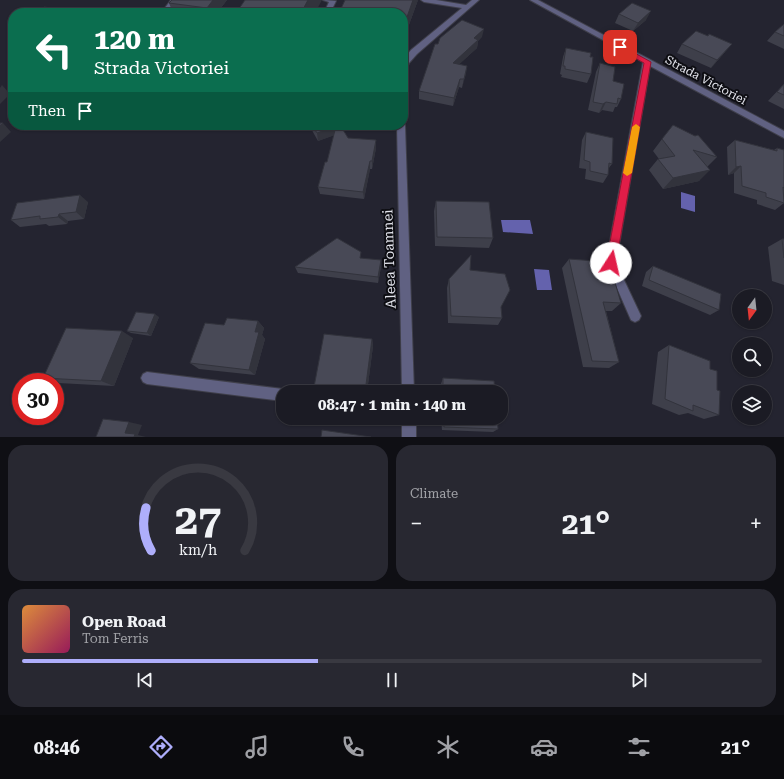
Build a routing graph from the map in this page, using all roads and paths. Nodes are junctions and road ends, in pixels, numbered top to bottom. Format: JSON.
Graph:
{"nodes":[{"id":1,"x":174,"y":0,"type":"edge"},
{"id":2,"x":326,"y":0,"type":"edge"},
{"id":3,"x":424,"y":0,"type":"edge"},
{"id":4,"x":476,"y":0,"type":"edge"},
{"id":5,"x":538,"y":1,"type":"edge"},
{"id":6,"x":467,"y":7,"type":"junction"},
{"id":7,"x":168,"y":8,"type":"edge"},
{"id":8,"x":330,"y":8,"type":"edge"},
{"id":9,"x":408,"y":59,"type":"edge"},
{"id":10,"x":647,"y":62,"type":"junction"},
{"id":11,"x":401,"y":130,"type":"edge"},
{"id":12,"x":784,"y":135,"type":"edge"},
{"id":13,"x":635,"y":316,"type":"dead end"},
{"id":14,"x":147,"y":378,"type":"dead end"},
{"id":15,"x":408,"y":385,"type":"edge"},
{"id":16,"x":276,"y":394,"type":"edge"},
{"id":17,"x":409,"y":425,"type":"edge"},
{"id":18,"x":409,"y":437,"type":"edge"}],
"edges":[{"from":1,"to":7,"type":"street"},
{"from":2,"to":8,"type":"street"},
{"from":3,"to":6,"type":"street"},
{"from":4,"to":6,"type":"street"},
{"from":5,"to":10,"type":"street","name":"Strada Victoriei"},
{"from":6,"to":9,"type":"street"},
{"from":10,"to":12,"type":"street","name":"Strada Victoriei"},
{"from":10,"to":13,"type":"street"},
{"from":11,"to":15,"type":"street","name":"Aleea Toamnei"},
{"from":14,"to":16,"type":"street"},
{"from":17,"to":18,"type":"street"}]}
